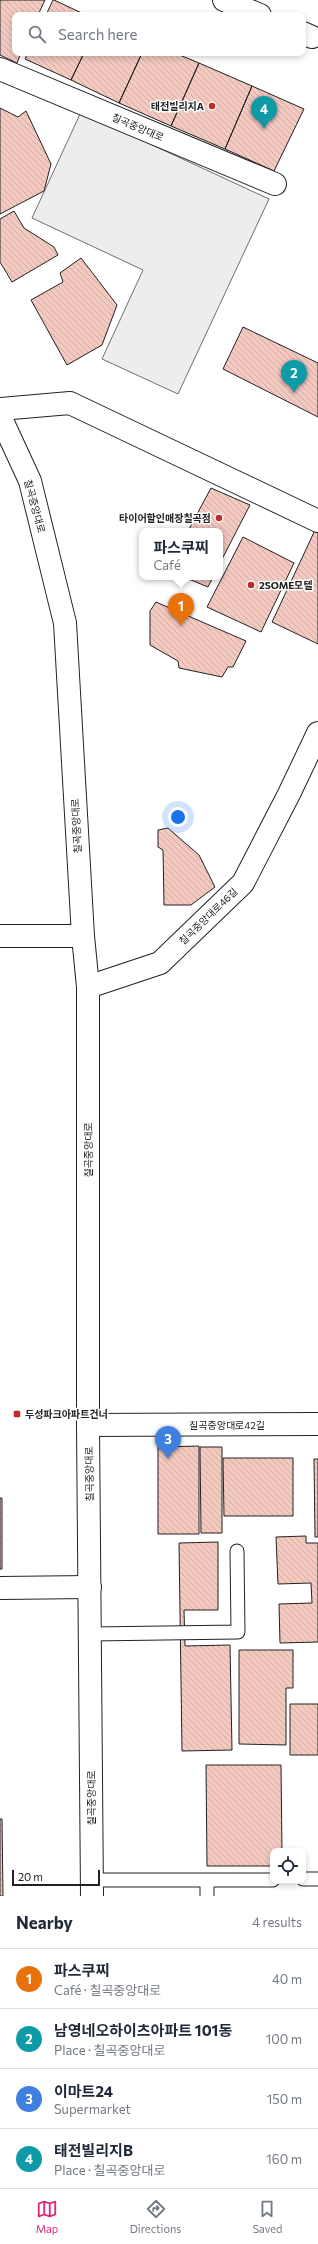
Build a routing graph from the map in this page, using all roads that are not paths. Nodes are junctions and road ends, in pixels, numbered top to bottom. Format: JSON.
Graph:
{"nodes":[{"id":1,"x":224,"y":0,"type":"edge"},
{"id":2,"x":253,"y":12,"type":"edge"},
{"id":3,"x":0,"y":69,"type":"edge"},
{"id":4,"x":275,"y":184,"type":"dead end"},
{"id":5,"x":0,"y":409,"type":"edge"},
{"id":6,"x":0,"y":416,"type":"edge"},
{"id":7,"x":318,"y":521,"type":"edge"},
{"id":8,"x":318,"y":733,"type":"edge"},
{"id":9,"x":0,"y":936,"type":"edge"},
{"id":10,"x":82,"y":936,"type":"junction"},
{"id":11,"x":88,"y":987,"type":"junction"},
{"id":12,"x":318,"y":1424,"type":"edge"},
{"id":13,"x":88,"y":1425,"type":"junction"},
{"id":14,"x":237,"y":1551,"type":"dead end"},
{"id":15,"x":90,"y":1587,"type":"junction"},
{"id":16,"x":0,"y":1588,"type":"edge"},
{"id":17,"x":91,"y":1634,"type":"junction"},
{"id":18,"x":318,"y":1879,"type":"edge"},
{"id":19,"x":207,"y":1880,"type":"junction"},
{"id":20,"x":270,"y":1880,"type":"edge"},
{"id":21,"x":306,"y":1880,"type":"edge"},
{"id":22,"x":92,"y":1888,"type":"edge"},
{"id":23,"x":207,"y":1896,"type":"edge"}],
"edges":[{"from":1,"to":2,"type":"main road"},
{"from":3,"to":4,"type":"main road","name":"칠곡중앙대로"},
{"from":5,"to":7,"type":"main road"},
{"from":6,"to":10,"type":"main road","name":"칠곡중앙대로"},
{"from":8,"to":11,"type":"main road","name":"칠곡중앙대로46길"},
{"from":9,"to":10,"type":"main road"},
{"from":10,"to":11,"type":"main road","name":"칠곡중앙대로"},
{"from":11,"to":13,"type":"main road","name":"칠곡중앙대로"},
{"from":12,"to":13,"type":"main road","name":"칠곡중앙대로42길"},
{"from":13,"to":15,"type":"main road","name":"칠곡중앙대로"},
{"from":14,"to":17,"type":"lane"},
{"from":15,"to":16,"type":"main road"},
{"from":15,"to":17,"type":"main road","name":"칠곡중앙대로"},
{"from":17,"to":22,"type":"main road","name":"칠곡중앙대로"},
{"from":18,"to":21,"type":"lane"},
{"from":19,"to":20,"type":"lane"},
{"from":19,"to":22,"type":"lane"},
{"from":19,"to":23,"type":"lane"}]}
